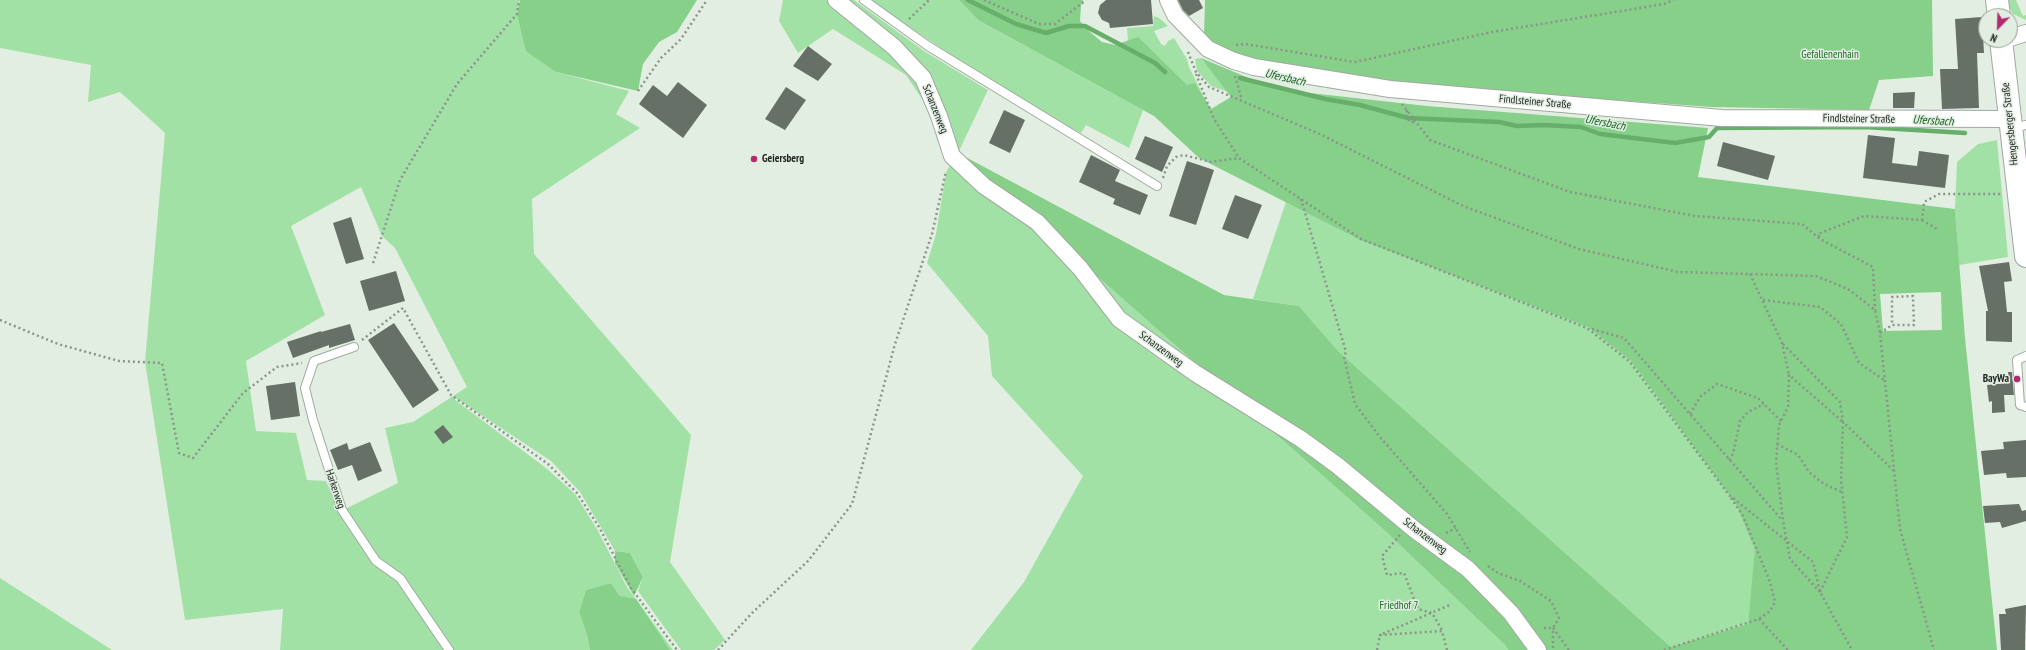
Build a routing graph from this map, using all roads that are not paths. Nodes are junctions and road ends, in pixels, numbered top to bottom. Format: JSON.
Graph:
{"nodes":[{"id":1,"x":836,"y":0,"type":"edge"},
{"id":2,"x":864,"y":0,"type":"edge"},
{"id":3,"x":1168,"y":0,"type":"edge"},
{"id":4,"x":2003,"y":48,"type":"edge"},
{"id":5,"x":2018,"y":122,"type":"edge"},
{"id":6,"x":1157,"y":186,"type":"road end"},
{"id":7,"x":2026,"y":256,"type":"edge"},
{"id":8,"x":354,"y":346,"type":"road end"},
{"id":9,"x":2026,"y":356,"type":"edge"},
{"id":10,"x":2026,"y":407,"type":"edge"},
{"id":11,"x":449,"y":650,"type":"edge"},
{"id":12,"x":1538,"y":650,"type":"edge"}],
"edges":[{"from":1,"to":12,"type":"street","name":"Schanzenweg"},
{"from":2,"to":6,"type":"lane"},
{"from":3,"to":5,"type":"street","name":"Findlsteiner Straße"},
{"from":4,"to":5,"type":"main road","name":"Hengersberger Straße"},
{"from":5,"to":7,"type":"main road","name":"Hengersberger Straße"},
{"from":8,"to":11,"type":"lane","name":"Harkerweg"},
{"from":9,"to":10,"type":"lane"}]}
